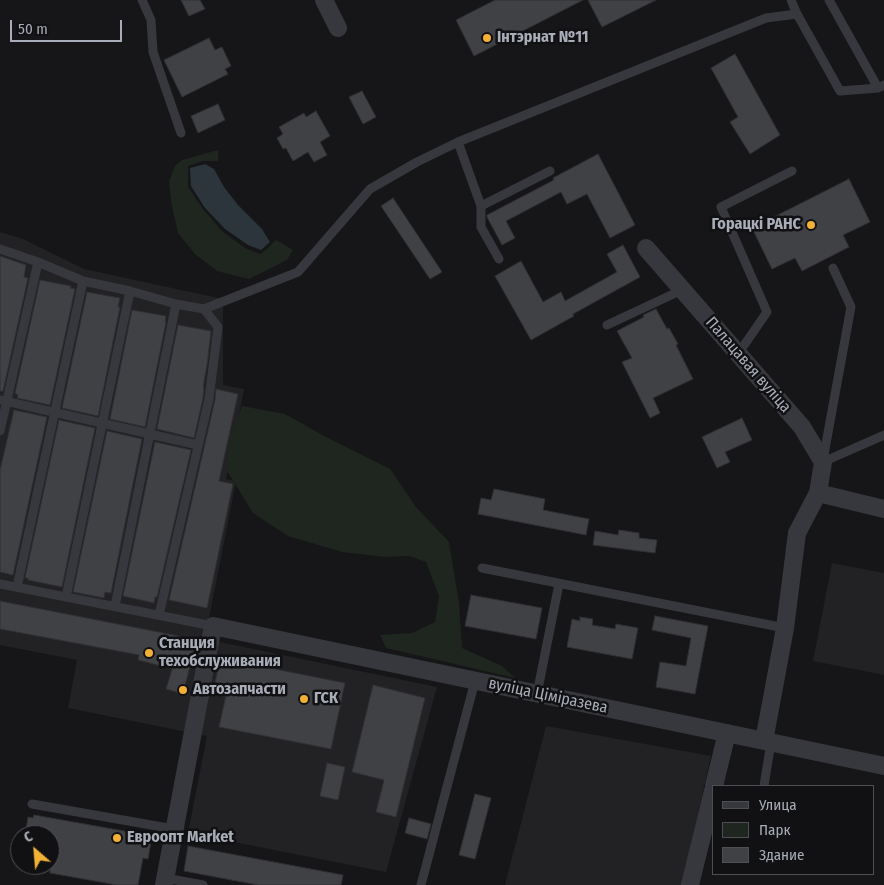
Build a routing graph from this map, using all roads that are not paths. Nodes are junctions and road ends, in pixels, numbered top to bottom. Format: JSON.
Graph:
{"nodes":[{"id":1,"x":142,"y":0,"type":"edge"},
{"id":2,"x":324,"y":0,"type":"edge"},
{"id":3,"x":791,"y":0,"type":"edge"},
{"id":4,"x":829,"y":0,"type":"edge"},
{"id":5,"x":798,"y":14,"type":"junction"},
{"id":6,"x":338,"y":28,"type":"dead end"},
{"id":7,"x":881,"y":86,"type":"edge"},
{"id":8,"x":182,"y":133,"type":"dead end"},
{"id":9,"x":458,"y":142,"type":"junction"},
{"id":10,"x":550,"y":171,"type":"dead end"},
{"id":11,"x":792,"y":171,"type":"dead end"},
{"id":12,"x":482,"y":206,"type":"junction"},
{"id":13,"x":646,"y":248,"type":"dead end"},
{"id":14,"x":0,"y":249,"type":"edge"},
{"id":15,"x":499,"y":259,"type":"dead end"},
{"id":16,"x":38,"y":262,"type":"junction"},
{"id":17,"x":833,"y":268,"type":"dead end"},
{"id":18,"x":83,"y":281,"type":"junction"},
{"id":19,"x":682,"y":290,"type":"junction"},
{"id":20,"x":130,"y":291,"type":"junction"},
{"id":21,"x":176,"y":304,"type":"junction"},
{"id":22,"x":204,"y":309,"type":"junction"},
{"id":23,"x":607,"y":325,"type":"dead end"},
{"id":24,"x":738,"y":354,"type":"junction"},
{"id":25,"x":3,"y":401,"type":"edge"},
{"id":26,"x":55,"y":412,"type":"junction"},
{"id":27,"x":103,"y":423,"type":"junction"},
{"id":28,"x":0,"y":431,"type":"edge"},
{"id":29,"x":150,"y":434,"type":"junction"},
{"id":30,"x":884,"y":435,"type":"edge"},
{"id":31,"x":198,"y":445,"type":"junction"},
{"id":32,"x":822,"y":462,"type":"junction"},
{"id":33,"x":818,"y":493,"type":"junction"},
{"id":34,"x":884,"y":509,"type":"edge"},
{"id":35,"x":482,"y":568,"type":"dead end"},
{"id":36,"x":0,"y":584,"type":"edge"},
{"id":37,"x":558,"y":584,"type":"junction"},
{"id":38,"x":17,"y":587,"type":"junction"},
{"id":39,"x":66,"y":597,"type":"junction"},
{"id":40,"x":115,"y":606,"type":"junction"},
{"id":41,"x":159,"y":615,"type":"junction"},
{"id":42,"x":213,"y":626,"type":"junction"},
{"id":43,"x":785,"y":628,"type":"junction"},
{"id":44,"x":476,"y":681,"type":"junction"},
{"id":45,"x":537,"y":694,"type":"junction"},
{"id":46,"x":727,"y":733,"type":"junction"},
{"id":47,"x":768,"y":742,"type":"junction"},
{"id":48,"x":884,"y":766,"type":"edge"},
{"id":49,"x":714,"y":785,"type":"edge"},
{"id":50,"x":764,"y":785,"type":"edge"},
{"id":51,"x":712,"y":795,"type":"edge"},
{"id":52,"x":32,"y":804,"type":"dead end"},
{"id":53,"x":174,"y":829,"type":"junction"},
{"id":54,"x":164,"y":882,"type":"edge"},
{"id":55,"x":203,"y":885,"type":"edge"},
{"id":56,"x":421,"y":885,"type":"edge"},
{"id":57,"x":690,"y":885,"type":"edge"}],
"edges":[{"from":1,"to":8,"type":"lane"},
{"from":2,"to":6,"type":"street"},
{"from":3,"to":5,"type":"lane"},
{"from":4,"to":7,"type":"lane"},
{"from":5,"to":7,"type":"lane"},
{"from":5,"to":9,"type":"lane"},
{"from":9,"to":12,"type":"lane"},
{"from":9,"to":22,"type":"lane"},
{"from":10,"to":12,"type":"lane"},
{"from":11,"to":24,"type":"lane"},
{"from":12,"to":15,"type":"lane"},
{"from":13,"to":19,"type":"street","name":"Палацавая вуліца"},
{"from":14,"to":16,"type":"lane"},
{"from":16,"to":18,"type":"lane"},
{"from":16,"to":25,"type":"lane"},
{"from":17,"to":32,"type":"lane"},
{"from":18,"to":20,"type":"lane"},
{"from":18,"to":26,"type":"lane"},
{"from":19,"to":23,"type":"lane"},
{"from":19,"to":24,"type":"street","name":"Палацавая вуліца"},
{"from":20,"to":21,"type":"lane"},
{"from":20,"to":27,"type":"lane"},
{"from":21,"to":22,"type":"lane"},
{"from":21,"to":29,"type":"lane"},
{"from":22,"to":31,"type":"lane"},
{"from":24,"to":32,"type":"street","name":"Палацавая вуліца"},
{"from":25,"to":26,"type":"lane"},
{"from":25,"to":28,"type":"lane"},
{"from":26,"to":27,"type":"lane"},
{"from":26,"to":38,"type":"lane"},
{"from":27,"to":29,"type":"lane"},
{"from":27,"to":39,"type":"lane"},
{"from":29,"to":31,"type":"lane"},
{"from":29,"to":40,"type":"lane"},
{"from":30,"to":32,"type":"lane"},
{"from":31,"to":41,"type":"lane"},
{"from":32,"to":33,"type":"street"},
{"from":33,"to":34,"type":"street"},
{"from":33,"to":43,"type":"street"},
{"from":35,"to":37,"type":"lane"},
{"from":36,"to":38,"type":"lane"},
{"from":37,"to":43,"type":"lane"},
{"from":37,"to":45,"type":"lane"},
{"from":38,"to":39,"type":"lane"},
{"from":39,"to":40,"type":"lane"},
{"from":40,"to":41,"type":"lane"},
{"from":41,"to":42,"type":"lane"},
{"from":42,"to":44,"type":"street","name":"вуліца Ціміразева"},
{"from":42,"to":53,"type":"street"},
{"from":43,"to":47,"type":"street"},
{"from":44,"to":45,"type":"street","name":"вуліца Ціміразева"},
{"from":44,"to":56,"type":"lane"},
{"from":45,"to":46,"type":"street","name":"вуліца Ціміразева"},
{"from":46,"to":47,"type":"street","name":"вуліца Ціміразева"},
{"from":46,"to":49,"type":"street"},
{"from":47,"to":48,"type":"street","name":"вуліца Ціміразева"},
{"from":47,"to":50,"type":"lane"},
{"from":51,"to":57,"type":"street"},
{"from":52,"to":53,"type":"lane"},
{"from":53,"to":54,"type":"street"},
{"from":54,"to":55,"type":"lane"}]}
